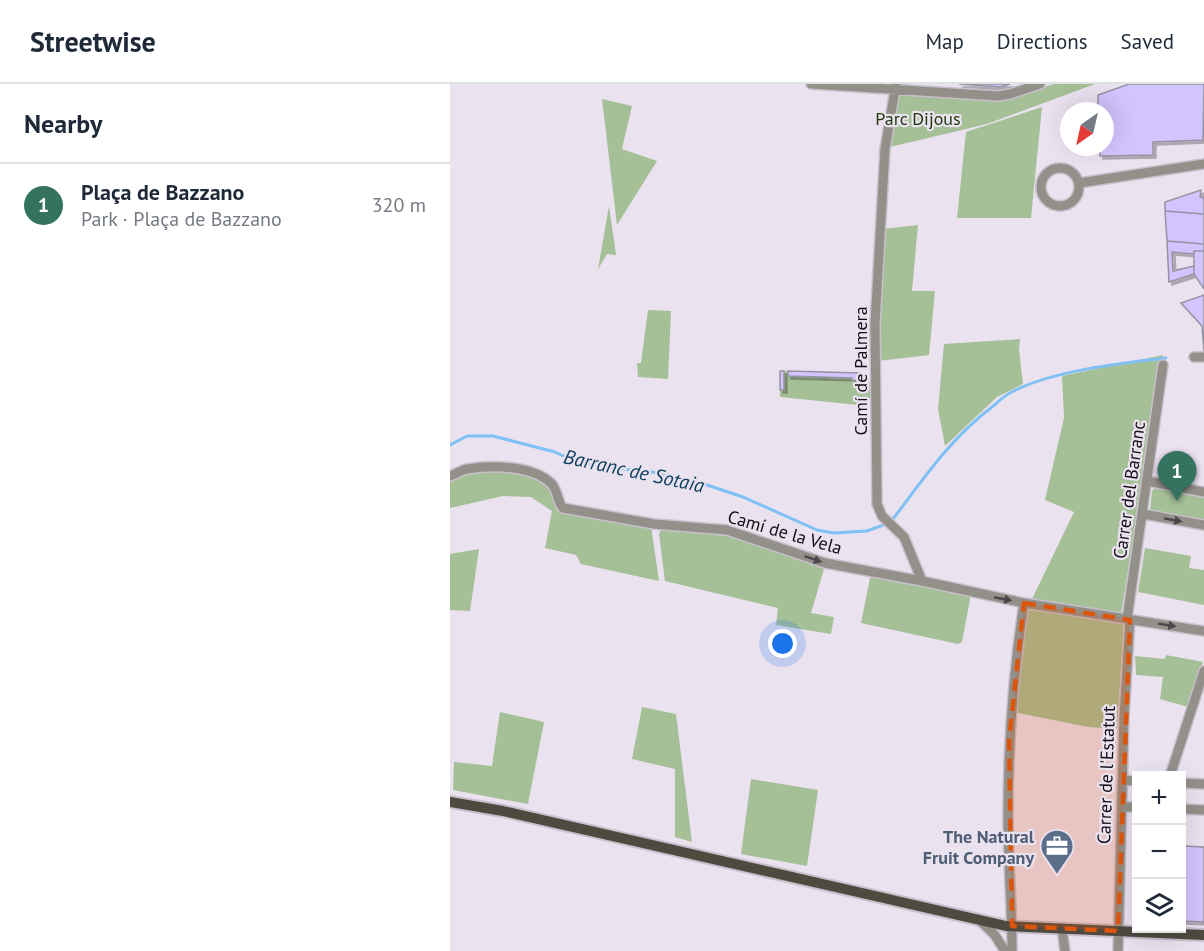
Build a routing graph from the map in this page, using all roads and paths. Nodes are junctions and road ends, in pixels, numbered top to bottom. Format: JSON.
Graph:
{"nodes":[{"id":1,"x":812,"y":84,"type":"edge"},
{"id":2,"x":1040,"y":84,"type":"edge"},
{"id":3,"x":828,"y":85,"type":"edge"},
{"id":4,"x":895,"y":87,"type":"edge"},
{"id":5,"x":1204,"y":164,"type":"edge"},
{"id":6,"x":1079,"y":183,"type":"junction"},
{"id":7,"x":1164,"y":365,"type":"dead end"},
{"id":8,"x":450,"y":476,"type":"edge"},
{"id":9,"x":1147,"y":481,"type":"junction"},
{"id":10,"x":1204,"y":492,"type":"edge"},
{"id":11,"x":1143,"y":514,"type":"junction"},
{"id":12,"x":1204,"y":525,"type":"edge"},
{"id":13,"x":922,"y":580,"type":"junction"},
{"id":14,"x":1023,"y":603,"type":"junction"},
{"id":15,"x":1128,"y":619,"type":"junction"},
{"id":16,"x":1204,"y":631,"type":"edge"},
{"id":17,"x":1204,"y":671,"type":"edge"},
{"id":18,"x":1172,"y":771,"type":"edge"},
{"id":19,"x":1123,"y":780,"type":"junction"},
{"id":20,"x":1132,"y":781,"type":"edge"},
{"id":21,"x":1186,"y":783,"type":"edge"},
{"id":22,"x":1204,"y":784,"type":"edge"},
{"id":23,"x":450,"y":802,"type":"edge"},
{"id":24,"x":1122,"y":807,"type":"junction"},
{"id":25,"x":1132,"y":807,"type":"edge"},
{"id":26,"x":1186,"y":809,"type":"edge"},
{"id":27,"x":1204,"y":810,"type":"edge"},
{"id":28,"x":978,"y":919,"type":"junction"},
{"id":29,"x":1012,"y":926,"type":"junction"},
{"id":30,"x":1062,"y":928,"type":"junction"},
{"id":31,"x":1118,"y":931,"type":"junction"},
{"id":32,"x":1204,"y":935,"type":"edge"},
{"id":33,"x":1005,"y":951,"type":"edge"},
{"id":34,"x":1012,"y":951,"type":"edge"},
{"id":35,"x":1065,"y":951,"type":"edge"},
{"id":36,"x":1118,"y":951,"type":"edge"}],
"edges":[{"from":1,"to":3,"type":"street"},
{"from":2,"to":4,"type":"street"},
{"from":3,"to":4,"type":"street"},
{"from":4,"to":13,"type":"street","name":"Camí de Palmera"},
{"from":5,"to":6,"type":"street"},
{"from":6,"to":6,"type":"street"},
{"from":7,"to":9,"type":"street","name":"Carrer del Barranc"},
{"from":8,"to":13,"type":"street","name":"Camí de la Vela","one_way":true},
{"from":9,"to":10,"type":"street"},
{"from":9,"to":11,"type":"street","name":"Carrer del Barranc"},
{"from":11,"to":12,"type":"street","one_way":true},
{"from":11,"to":15,"type":"street","name":"Carrer del Barranc"},
{"from":13,"to":14,"type":"street","name":"Camí de la Vela","one_way":true},
{"from":14,"to":15,"type":"street","name":"Camí de la Vela"},
{"from":14,"to":29,"type":"street"},
{"from":15,"to":16,"type":"street","name":"Camí de la Vela","one_way":true},
{"from":15,"to":19,"type":"street","name":"Carrer de l'Estatut"},
{"from":17,"to":18,"type":"street"},
{"from":19,"to":20,"type":"street"},
{"from":19,"to":24,"type":"street","name":"Carrer de l'Estatut"},
{"from":21,"to":22,"type":"street"},
{"from":23,"to":28,"type":"main road"},
{"from":24,"to":25,"type":"street"},
{"from":24,"to":31,"type":"street","name":"Carrer de l'Estatut"},
{"from":26,"to":27,"type":"street"},
{"from":28,"to":29,"type":"main road"},
{"from":28,"to":33,"type":"street"},
{"from":29,"to":30,"type":"main road"},
{"from":29,"to":34,"type":"street"},
{"from":30,"to":31,"type":"main road"},
{"from":30,"to":35,"type":"street"},
{"from":31,"to":32,"type":"main road"},
{"from":31,"to":36,"type":"street","name":"Carrer de l'Estatut"}]}
